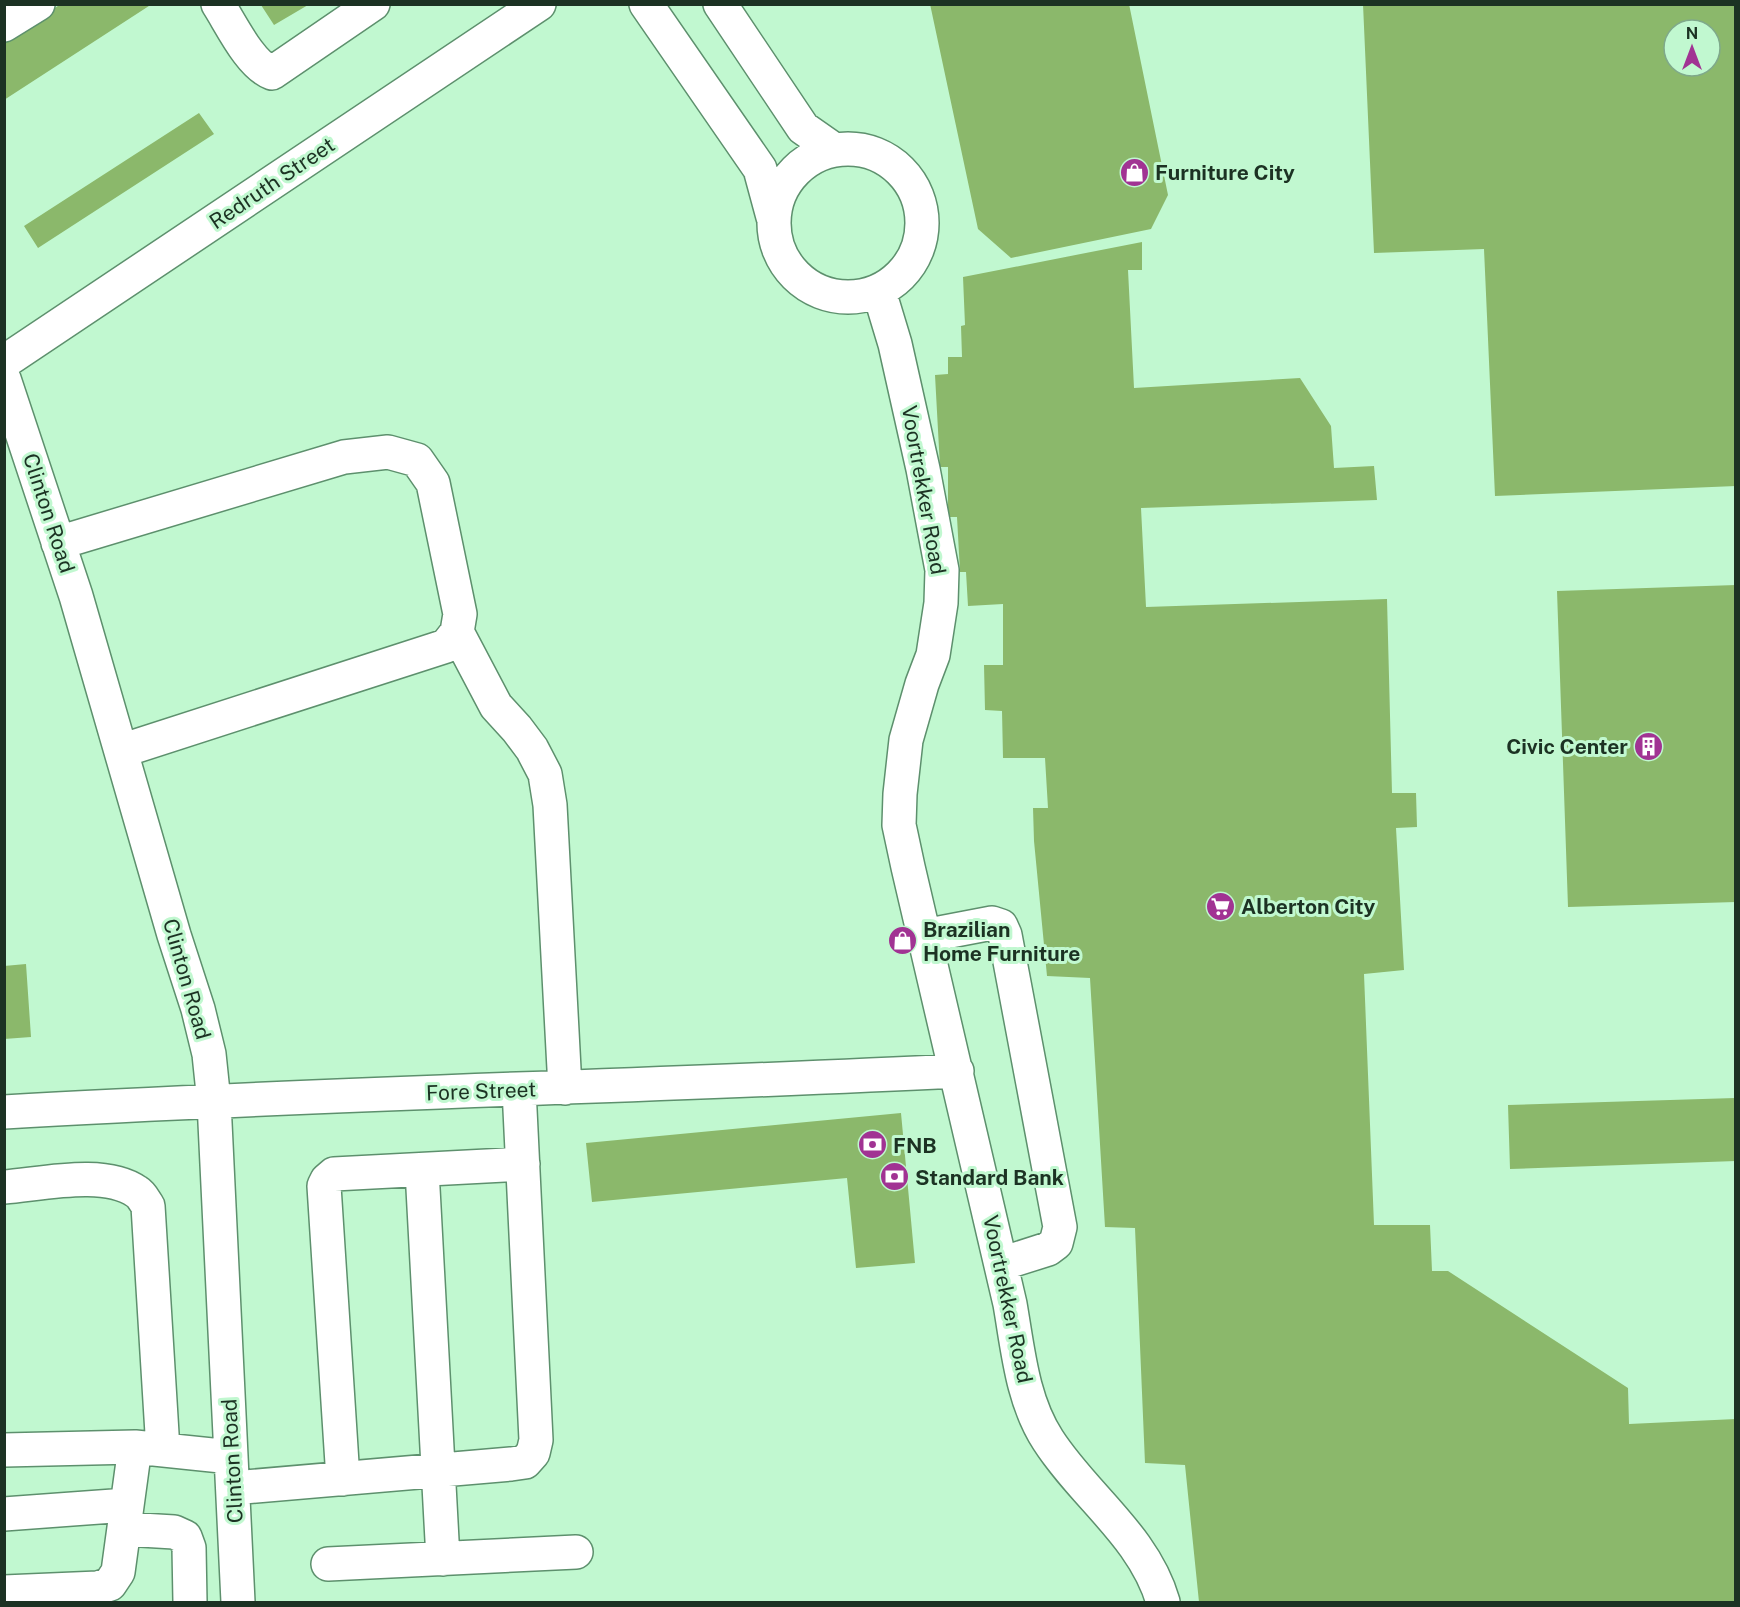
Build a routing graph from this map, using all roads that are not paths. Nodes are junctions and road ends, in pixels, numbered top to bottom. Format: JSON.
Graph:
{"nodes":[{"id":1,"x":38,"y":4,"type":"edge"},
{"id":2,"x":218,"y":4,"type":"edge"},
{"id":3,"x":373,"y":4,"type":"edge"},
{"id":4,"x":539,"y":4,"type":"edge"},
{"id":5,"x":646,"y":4,"type":"edge"},
{"id":6,"x":720,"y":4,"type":"edge"},
{"id":7,"x":4,"y":25,"type":"edge"},
{"id":8,"x":833,"y":149,"type":"junction"},
{"id":9,"x":773,"y":217,"type":"junction"},
{"id":10,"x":879,"y":291,"type":"junction"},
{"id":11,"x":4,"y":362,"type":"edge"},
{"id":12,"x":4,"y":379,"type":"edge"},
{"id":13,"x":58,"y":543,"type":"junction"},
{"id":14,"x":457,"y":632,"type":"junction"},
{"id":15,"x":121,"y":751,"type":"junction"},
{"id":16,"x":924,"y":936,"type":"junction"},
{"id":17,"x":957,"y":1071,"type":"junction"},
{"id":18,"x":565,"y":1088,"type":"junction"},
{"id":19,"x":519,"y":1089,"type":"junction"},
{"id":20,"x":214,"y":1102,"type":"junction"},
{"id":21,"x":4,"y":1112,"type":"edge"},
{"id":22,"x":523,"y":1164,"type":"junction"},
{"id":23,"x":422,"y":1170,"type":"junction"},
{"id":24,"x":4,"y":1187,"type":"edge"},
{"id":25,"x":1001,"y":1264,"type":"junction"},
{"id":26,"x":149,"y":1449,"type":"junction"},
{"id":27,"x":4,"y":1450,"type":"edge"},
{"id":28,"x":439,"y":1472,"type":"junction"},
{"id":29,"x":232,"y":1473,"type":"junction"},
{"id":30,"x":343,"y":1479,"type":"junction"},
{"id":31,"x":4,"y":1514,"type":"edge"},
{"id":32,"x":126,"y":1517,"type":"junction"},
{"id":33,"x":576,"y":1552,"type":"dead end"},
{"id":34,"x":443,"y":1559,"type":"junction"},
{"id":35,"x":328,"y":1564,"type":"dead end"},
{"id":36,"x":4,"y":1592,"type":"edge"},
{"id":37,"x":1155,"y":1600,"type":"edge"},
{"id":38,"x":190,"y":1602,"type":"edge"},
{"id":39,"x":238,"y":1602,"type":"edge"}],
"edges":[{"from":1,"to":7,"type":"street"},
{"from":2,"to":3,"type":"street"},
{"from":4,"to":11,"type":"street","name":"Redruth Street"},
{"from":5,"to":9,"type":"street"},
{"from":6,"to":8,"type":"street"},
{"from":8,"to":9,"type":"street"},
{"from":8,"to":10,"type":"street"},
{"from":9,"to":10,"type":"street"},
{"from":10,"to":16,"type":"street","name":"Voortrekker Road"},
{"from":12,"to":13,"type":"street","name":"Clinton Road"},
{"from":13,"to":14,"type":"street"},
{"from":13,"to":15,"type":"street","name":"Clinton Road"},
{"from":14,"to":15,"type":"street"},
{"from":14,"to":18,"type":"street"},
{"from":15,"to":20,"type":"street","name":"Clinton Road"},
{"from":16,"to":17,"type":"street","name":"Voortrekker Road"},
{"from":16,"to":25,"type":"street"},
{"from":17,"to":18,"type":"street","name":"Fore Street"},
{"from":17,"to":25,"type":"street","name":"Voortrekker Road"},
{"from":18,"to":19,"type":"street","name":"Fore Street"},
{"from":19,"to":20,"type":"street","name":"Fore Street"},
{"from":19,"to":22,"type":"street"},
{"from":20,"to":21,"type":"street","name":"Fore Street"},
{"from":20,"to":29,"type":"street","name":"Clinton Road"},
{"from":22,"to":23,"type":"street"},
{"from":22,"to":28,"type":"street"},
{"from":23,"to":28,"type":"street"},
{"from":23,"to":30,"type":"street"},
{"from":24,"to":26,"type":"street"},
{"from":25,"to":37,"type":"street","name":"Voortrekker Road"},
{"from":26,"to":27,"type":"street"},
{"from":26,"to":29,"type":"street"},
{"from":26,"to":32,"type":"street"},
{"from":28,"to":30,"type":"street"},
{"from":28,"to":34,"type":"street"},
{"from":29,"to":30,"type":"street"},
{"from":29,"to":39,"type":"street","name":"Clinton Road"},
{"from":31,"to":32,"type":"street"},
{"from":32,"to":36,"type":"street"},
{"from":32,"to":38,"type":"street"},
{"from":33,"to":34,"type":"street"},
{"from":34,"to":35,"type":"street"}]}
